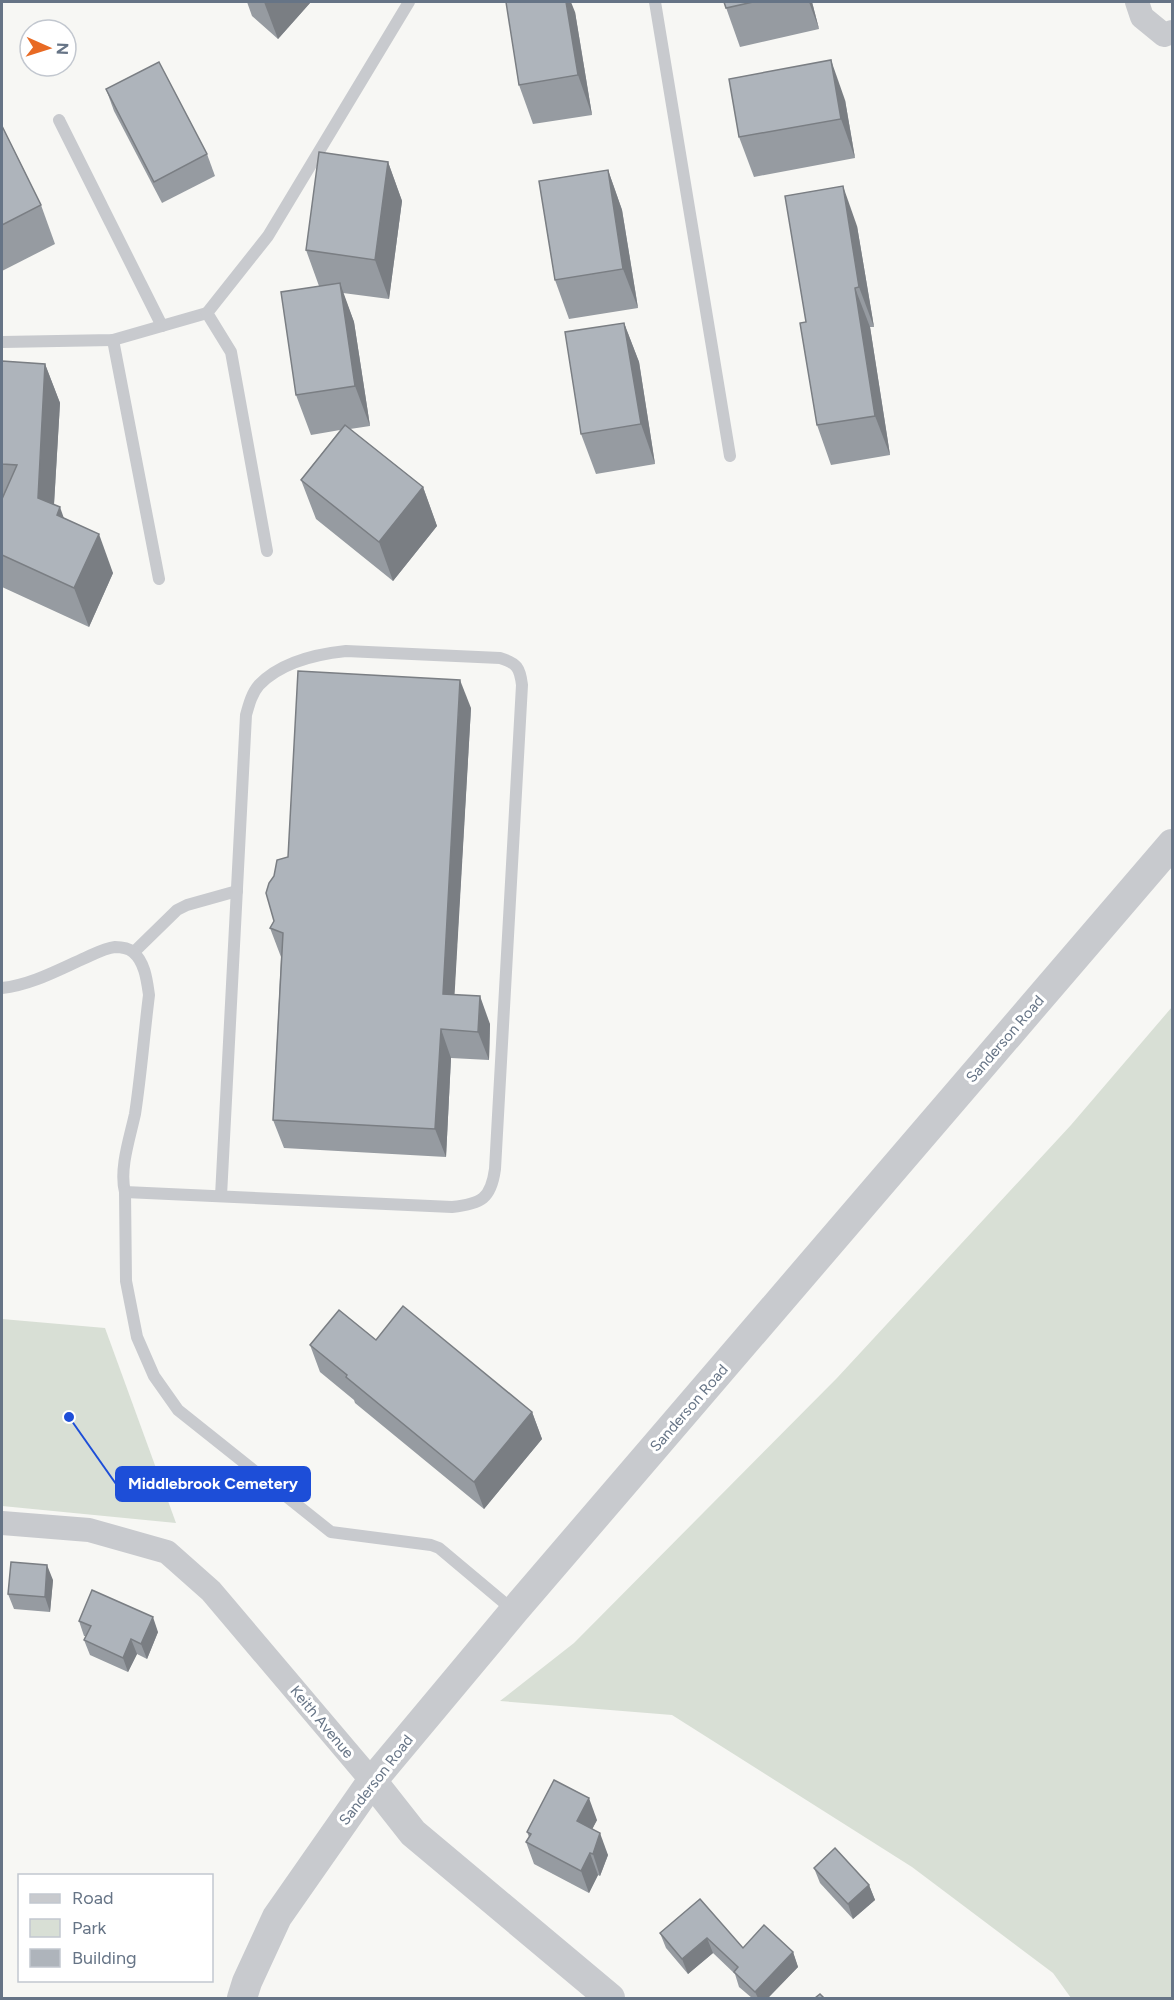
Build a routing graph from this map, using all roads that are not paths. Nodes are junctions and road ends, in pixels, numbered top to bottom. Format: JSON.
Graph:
{"nodes":[{"id":1,"x":409,"y":2,"type":"edge"},
{"id":2,"x":655,"y":2,"type":"edge"},
{"id":3,"x":1137,"y":2,"type":"edge"},
{"id":4,"x":1173,"y":32,"type":"edge"},
{"id":5,"x":59,"y":120,"type":"dead end"},
{"id":6,"x":207,"y":313,"type":"junction"},
{"id":7,"x":162,"y":326,"type":"junction"},
{"id":8,"x":113,"y":340,"type":"junction"},
{"id":9,"x":2,"y":342,"type":"edge"},
{"id":10,"x":730,"y":456,"type":"dead end"},
{"id":11,"x":267,"y":551,"type":"dead end"},
{"id":12,"x":159,"y":579,"type":"dead end"},
{"id":13,"x":1173,"y":844,"type":"edge"},
{"id":14,"x":237,"y":891,"type":"junction"},
{"id":15,"x":134,"y":952,"type":"junction"},
{"id":16,"x":2,"y":988,"type":"edge"},
{"id":17,"x":125,"y":1192,"type":"junction"},
{"id":18,"x":221,"y":1196,"type":"junction"},
{"id":19,"x":2,"y":1523,"type":"edge"},
{"id":20,"x":514,"y":1611,"type":"junction"},
{"id":21,"x":372,"y":1781,"type":"junction"},
{"id":22,"x":242,"y":1998,"type":"edge"},
{"id":23,"x":609,"y":1998,"type":"edge"}],
"edges":[{"from":1,"to":6,"type":"lane"},
{"from":2,"to":10,"type":"lane"},
{"from":3,"to":4,"type":"street"},
{"from":5,"to":7,"type":"lane"},
{"from":6,"to":7,"type":"lane"},
{"from":6,"to":11,"type":"lane"},
{"from":7,"to":8,"type":"lane"},
{"from":8,"to":9,"type":"lane"},
{"from":8,"to":12,"type":"lane"},
{"from":13,"to":20,"type":"street","name":"Sanderson Road"},
{"from":14,"to":15,"type":"lane"},
{"from":14,"to":18,"type":"lane"},
{"from":14,"to":18,"type":"lane"},
{"from":15,"to":16,"type":"lane"},
{"from":15,"to":17,"type":"lane"},
{"from":17,"to":18,"type":"lane"},
{"from":17,"to":20,"type":"lane"},
{"from":19,"to":21,"type":"street","name":"Keith Avenue"},
{"from":20,"to":21,"type":"street","name":"Sanderson Road"},
{"from":21,"to":22,"type":"street","name":"Sanderson Road"},
{"from":21,"to":23,"type":"street","name":"Keith Avenue"}]}
